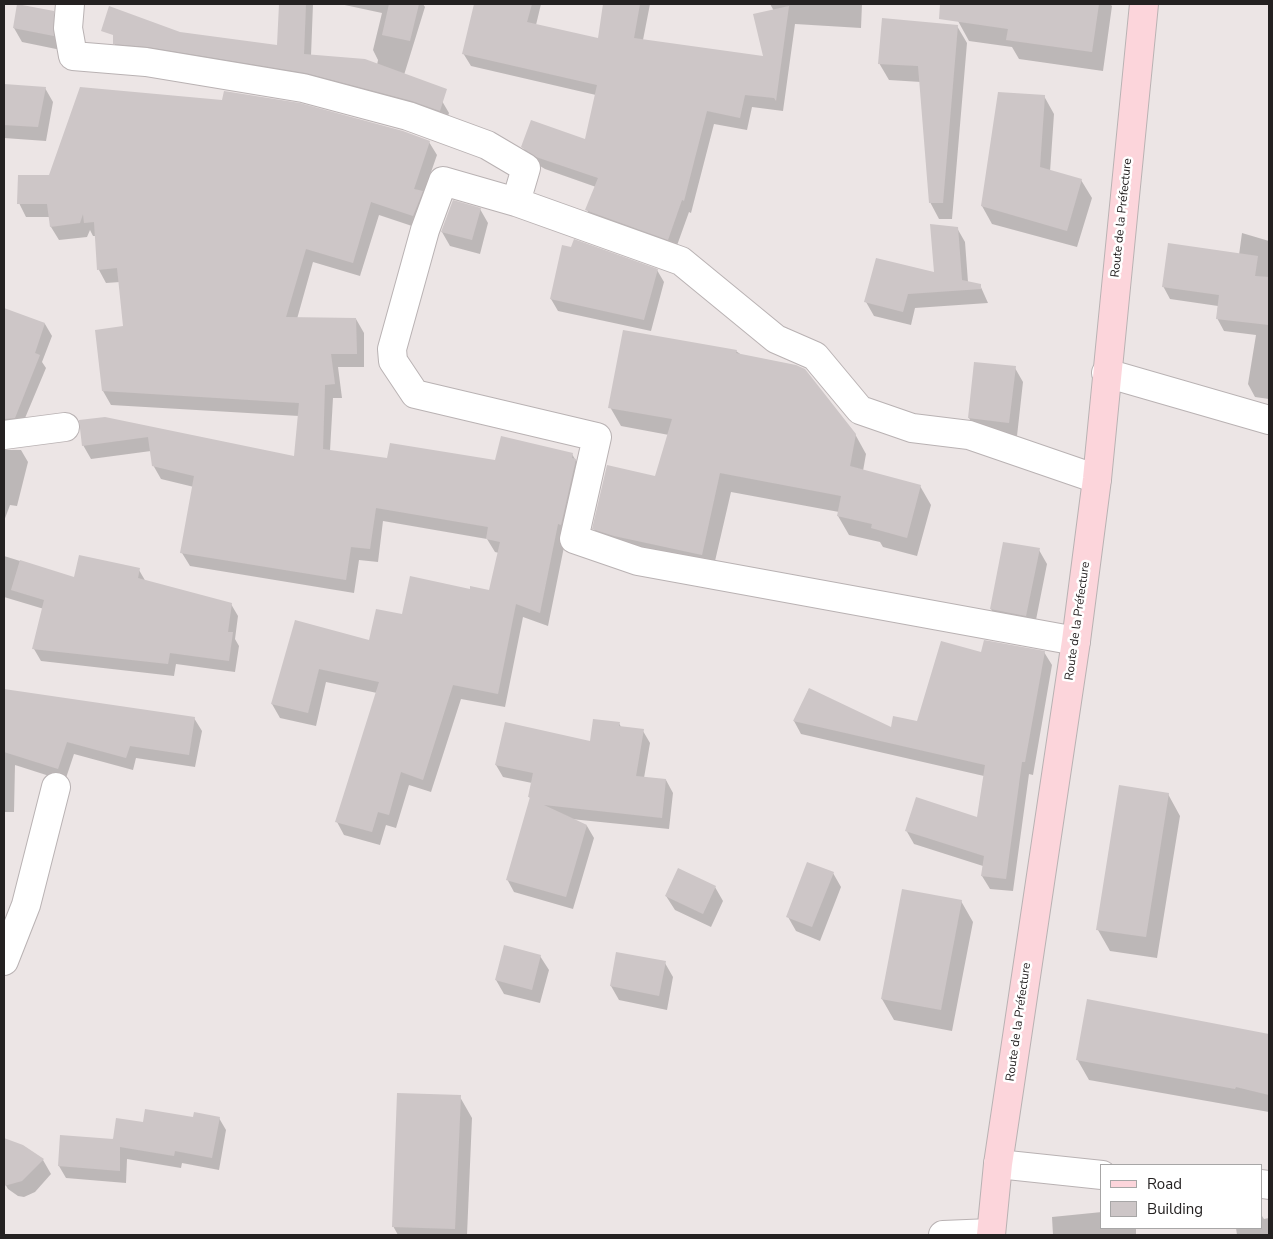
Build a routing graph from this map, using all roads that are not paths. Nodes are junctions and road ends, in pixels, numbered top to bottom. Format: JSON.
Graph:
{"nodes":[{"id":1,"x":70,"y":4,"type":"edge"},
{"id":2,"x":1144,"y":4,"type":"edge"},
{"id":3,"x":516,"y":202,"type":"junction"},
{"id":4,"x":1106,"y":373,"type":"junction"},
{"id":5,"x":1269,"y":420,"type":"edge"},
{"id":6,"x":65,"y":427,"type":"dead end"},
{"id":7,"x":4,"y":435,"type":"edge"},
{"id":8,"x":1097,"y":479,"type":"junction"},
{"id":9,"x":1076,"y":641,"type":"junction"},
{"id":10,"x":56,"y":786,"type":"dead end"},
{"id":11,"x":4,"y":961,"type":"edge"},
{"id":12,"x":998,"y":1164,"type":"junction"},
{"id":13,"x":1100,"y":1175,"type":"edge"},
{"id":14,"x":991,"y":1234,"type":"edge"},
{"id":15,"x":943,"y":1235,"type":"edge"}],
"edges":[{"from":1,"to":3,"type":"street"},
{"from":2,"to":4,"type":"street","name":"Route de la Préfecture"},
{"from":3,"to":8,"type":"street"},
{"from":3,"to":9,"type":"street"},
{"from":4,"to":5,"type":"street"},
{"from":4,"to":8,"type":"street","name":"Route de la Préfecture"},
{"from":6,"to":7,"type":"street"},
{"from":8,"to":9,"type":"street","name":"Route de la Préfecture"},
{"from":9,"to":12,"type":"street","name":"Route de la Préfecture"},
{"from":10,"to":11,"type":"street"},
{"from":12,"to":13,"type":"street"},
{"from":12,"to":14,"type":"street","name":"Route de la Préfecture"},
{"from":14,"to":15,"type":"street"}]}
